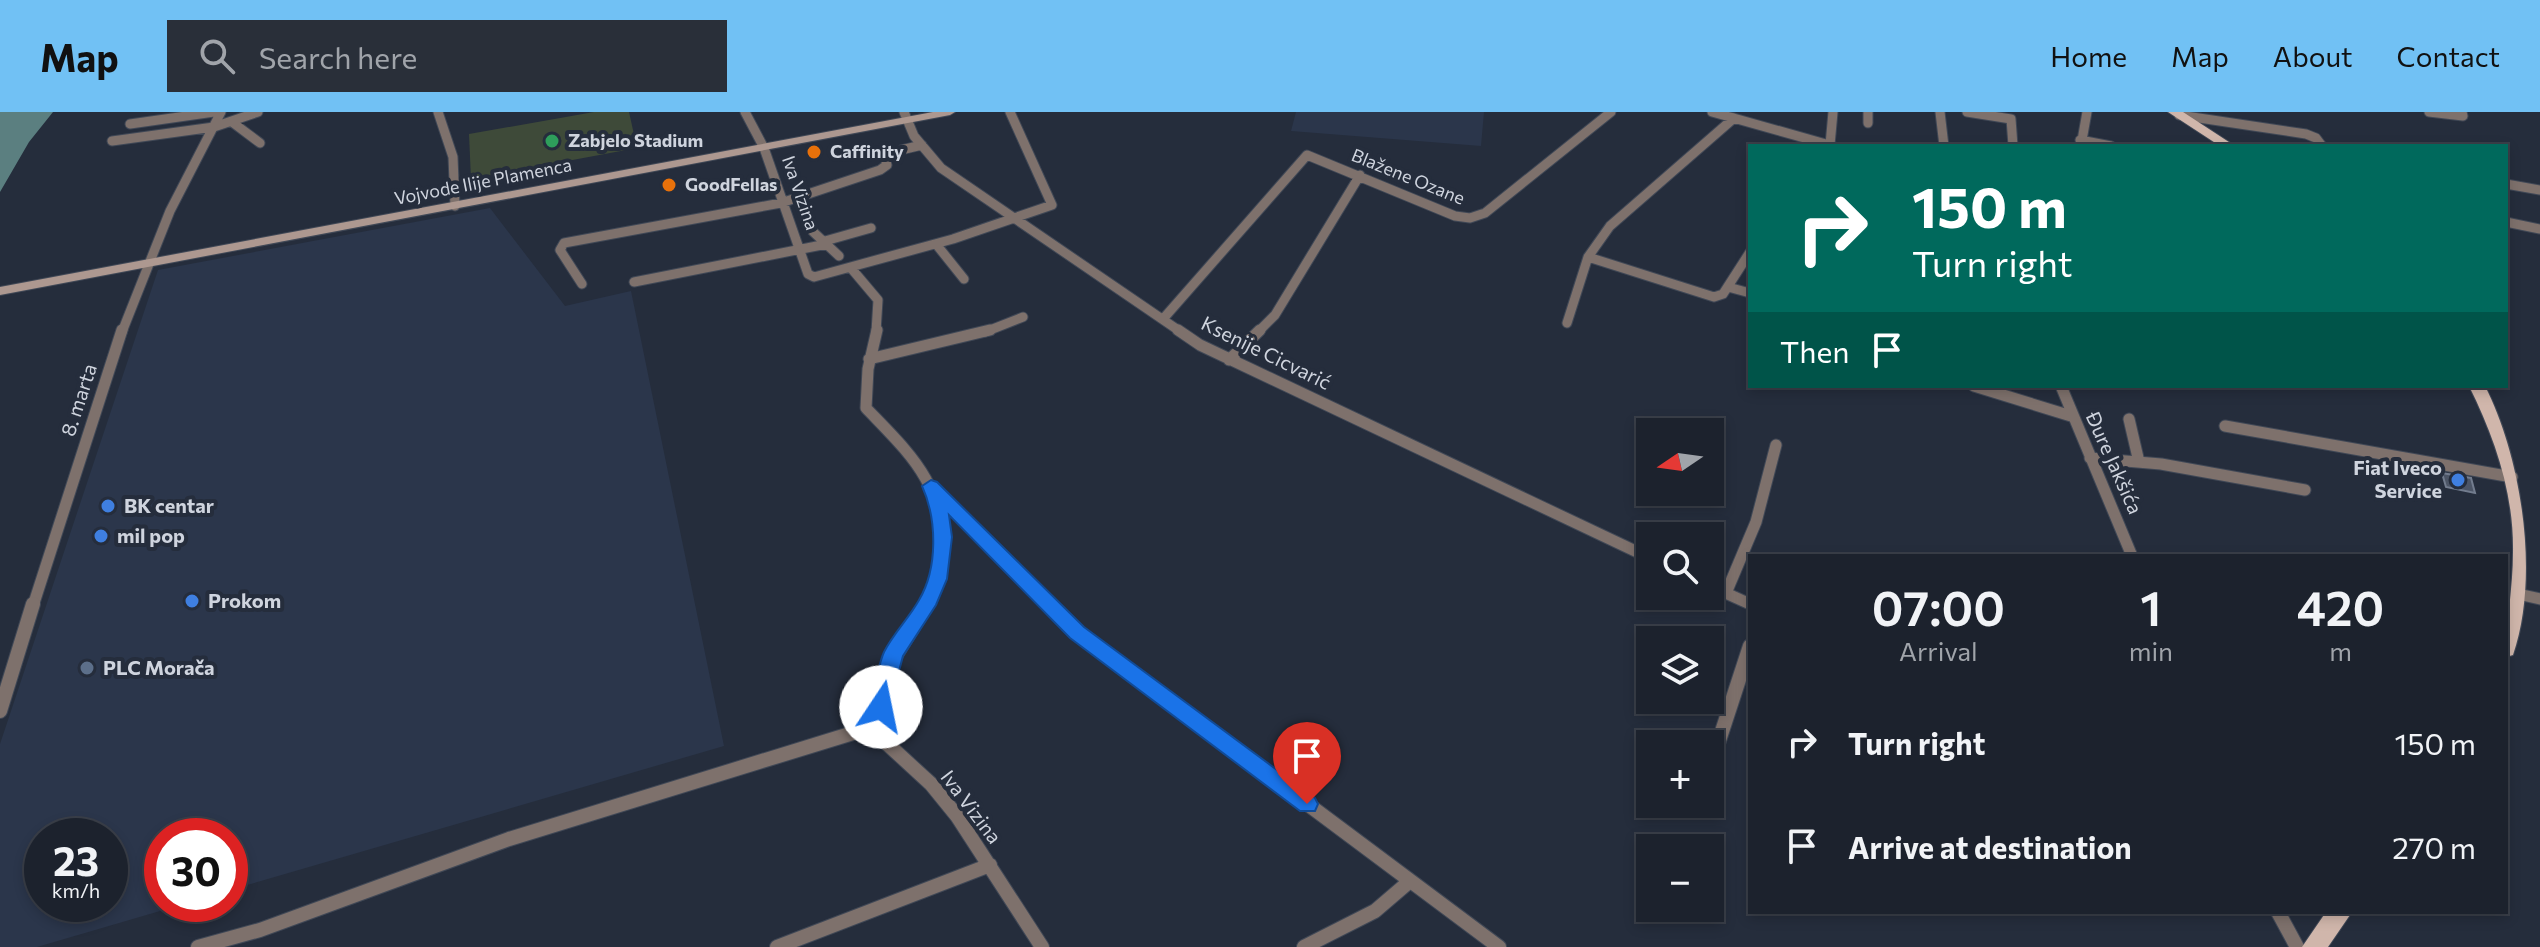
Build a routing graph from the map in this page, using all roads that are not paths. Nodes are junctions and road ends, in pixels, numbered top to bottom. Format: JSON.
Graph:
{"nodes":[{"id":1,"x":214,"y":112,"type":"edge"},
{"id":2,"x":221,"y":112,"type":"edge"},
{"id":3,"x":258,"y":112,"type":"edge"},
{"id":4,"x":438,"y":112,"type":"edge"},
{"id":5,"x":745,"y":112,"type":"edge"},
{"id":6,"x":950,"y":112,"type":"edge"},
{"id":7,"x":1010,"y":112,"type":"edge"},
{"id":8,"x":1611,"y":112,"type":"edge"},
{"id":9,"x":1833,"y":112,"type":"edge"},
{"id":10,"x":1868,"y":112,"type":"edge"},
{"id":11,"x":1940,"y":112,"type":"edge"},
{"id":12,"x":1967,"y":112,"type":"edge"},
{"id":13,"x":2087,"y":112,"type":"edge"},
{"id":14,"x":2429,"y":112,"type":"edge"},
{"id":15,"x":2462,"y":112,"type":"edge"},
{"id":16,"x":1718,"y":113,"type":"edge"},
{"id":17,"x":2177,"y":114,"type":"edge"},
{"id":18,"x":905,"y":116,"type":"edge"},
{"id":19,"x":1734,"y":118,"type":"junction"},
{"id":20,"x":232,"y":122,"type":"junction"},
{"id":21,"x":1868,"y":123,"type":"dead end"},
{"id":22,"x":130,"y":124,"type":"dead end"},
{"id":23,"x":214,"y":127,"type":"junction"},
{"id":24,"x":112,"y":141,"type":"dead end"},
{"id":25,"x":260,"y":143,"type":"dead end"},
{"id":26,"x":2080,"y":143,"type":"edge"},
{"id":27,"x":1825,"y":144,"type":"edge"},
{"id":28,"x":1832,"y":144,"type":"edge"},
{"id":29,"x":1944,"y":144,"type":"edge"},
{"id":30,"x":2013,"y":144,"type":"edge"},
{"id":31,"x":2226,"y":144,"type":"edge"},
{"id":32,"x":2320,"y":144,"type":"edge"},
{"id":33,"x":922,"y":145,"type":"junction"},
{"id":34,"x":764,"y":148,"type":"junction"},
{"id":35,"x":1360,"y":175,"type":"junction"},
{"id":36,"x":2508,"y":184,"type":"edge"},
{"id":37,"x":2540,"y":190,"type":"edge"},
{"id":38,"x":781,"y":203,"type":"junction"},
{"id":39,"x":455,"y":206,"type":"junction"},
{"id":40,"x":1017,"y":217,"type":"junction"},
{"id":41,"x":2508,"y":222,"type":"edge"},
{"id":42,"x":807,"y":226,"type":"dead end"},
{"id":43,"x":871,"y":228,"type":"dead end"},
{"id":44,"x":2540,"y":229,"type":"edge"},
{"id":45,"x":826,"y":243,"type":"junction"},
{"id":46,"x":936,"y":244,"type":"junction"},
{"id":47,"x":800,"y":251,"type":"junction"},
{"id":48,"x":1748,"y":255,"type":"edge"},
{"id":49,"x":839,"y":256,"type":"dead end"},
{"id":50,"x":1588,"y":257,"type":"junction"},
{"id":51,"x":147,"y":264,"type":"junction"},
{"id":52,"x":851,"y":268,"type":"junction"},
{"id":53,"x":964,"y":279,"type":"dead end"},
{"id":54,"x":634,"y":282,"type":"dead end"},
{"id":55,"x":582,"y":284,"type":"dead end"},
{"id":56,"x":1728,"y":287,"type":"junction"},
{"id":57,"x":0,"y":291,"type":"edge"},
{"id":58,"x":1748,"y":292,"type":"edge"},
{"id":59,"x":1023,"y":317,"type":"dead end"},
{"id":60,"x":1163,"y":319,"type":"junction"},
{"id":61,"x":1567,"y":323,"type":"dead end"},
{"id":62,"x":869,"y":359,"type":"junction"},
{"id":63,"x":1229,"y":360,"type":"junction"},
{"id":64,"x":1980,"y":388,"type":"edge"},
{"id":65,"x":2062,"y":388,"type":"edge"},
{"id":66,"x":2478,"y":388,"type":"edge"},
{"id":67,"x":2071,"y":416,"type":"junction"},
{"id":68,"x":2129,"y":419,"type":"dead end"},
{"id":69,"x":2225,"y":426,"type":"dead end"},
{"id":70,"x":1776,"y":445,"type":"dead end"},
{"id":71,"x":2090,"y":458,"type":"junction"},
{"id":72,"x":2139,"y":462,"type":"junction"},
{"id":73,"x":2512,"y":477,"type":"junction"},
{"id":74,"x":931,"y":486,"type":"junction"},
{"id":75,"x":2305,"y":490,"type":"dead end"},
{"id":76,"x":1636,"y":551,"type":"edge"},
{"id":77,"x":2131,"y":554,"type":"edge"},
{"id":78,"x":1726,"y":593,"type":"joint"},
{"id":79,"x":2518,"y":594,"type":"junction"},
{"id":80,"x":2540,"y":599,"type":"edge"},
{"id":81,"x":1748,"y":603,"type":"edge"},
{"id":82,"x":2508,"y":641,"type":"edge"},
{"id":83,"x":1748,"y":652,"type":"edge"},
{"id":84,"x":0,"y":711,"type":"edge"},
{"id":85,"x":879,"y":725,"type":"junction"},
{"id":86,"x":1722,"y":730,"type":"edge"},
{"id":87,"x":990,"y":865,"type":"junction"},
{"id":88,"x":1410,"y":881,"type":"junction"},
{"id":89,"x":2279,"y":914,"type":"edge"},
{"id":90,"x":2339,"y":914,"type":"edge"},
{"id":91,"x":198,"y":947,"type":"edge"},
{"id":92,"x":777,"y":947,"type":"edge"},
{"id":93,"x":1042,"y":947,"type":"edge"},
{"id":94,"x":1304,"y":947,"type":"edge"},
{"id":95,"x":1499,"y":947,"type":"edge"},
{"id":96,"x":2297,"y":947,"type":"edge"},
{"id":97,"x":2314,"y":947,"type":"edge"}],
"edges":[{"from":1,"to":22,"type":"street"},
{"from":2,"to":23,"type":"street","name":"8. marta"},
{"from":3,"to":20,"type":"street"},
{"from":4,"to":39,"type":"street"},
{"from":5,"to":34,"type":"street","name":"Iva Vizina"},
{"from":6,"to":18,"type":"street","name":"Vojvode Ilije Plamenca"},
{"from":7,"to":40,"type":"street","name":"Iva Vizina"},
{"from":8,"to":35,"type":"street","name":"Blažene Ozane"},
{"from":9,"to":28,"type":"street"},
{"from":10,"to":21,"type":"street"},
{"from":11,"to":29,"type":"street"},
{"from":12,"to":30,"type":"street"},
{"from":13,"to":26,"type":"street"},
{"from":14,"to":15,"type":"street"},
{"from":16,"to":19,"type":"street"},
{"from":17,"to":31,"type":"main road"},
{"from":17,"to":32,"type":"street"},
{"from":18,"to":33,"type":"street","name":"Ksenije Cicvarić"},
{"from":18,"to":34,"type":"street","name":"Vojvode Ilije Plamenca"},
{"from":19,"to":27,"type":"street"},
{"from":19,"to":50,"type":"street"},
{"from":20,"to":23,"type":"street"},
{"from":20,"to":25,"type":"street"},
{"from":23,"to":24,"type":"street"},
{"from":23,"to":51,"type":"street","name":"8. marta"},
{"from":33,"to":38,"type":"street"},
{"from":33,"to":40,"type":"street","name":"Ksenije Cicvarić"},
{"from":34,"to":38,"type":"street","name":"Iva Vizina"},
{"from":34,"to":39,"type":"street","name":"Vojvode Ilije Plamenca"},
{"from":35,"to":60,"type":"street","name":"Blažene Ozane"},
{"from":35,"to":63,"type":"street"},
{"from":36,"to":37,"type":"street"},
{"from":38,"to":47,"type":"street","name":"Iva Vizina"},
{"from":38,"to":55,"type":"street"},
{"from":39,"to":51,"type":"street","name":"Vojvode Ilije Plamenca"},
{"from":40,"to":46,"type":"street","name":"Iva Vizina"},
{"from":40,"to":60,"type":"street","name":"Ksenije Cicvarić"},
{"from":41,"to":44,"type":"street"},
{"from":42,"to":45,"type":"street","name":"Iva Vizina"},
{"from":43,"to":45,"type":"street"},
{"from":45,"to":47,"type":"street","name":"Iva Vizina"},
{"from":45,"to":49,"type":"street","name":"Iva Vizina"},
{"from":46,"to":52,"type":"street","name":"Iva Vizina"},
{"from":46,"to":53,"type":"street"},
{"from":47,"to":52,"type":"street","name":"Iva Vizina"},
{"from":47,"to":54,"type":"street","name":"Iva Vizina"},
{"from":48,"to":56,"type":"street"},
{"from":50,"to":56,"type":"street"},
{"from":50,"to":61,"type":"street"},
{"from":51,"to":57,"type":"street","name":"Vojvode Ilije Plamenca"},
{"from":51,"to":84,"type":"street","name":"8. marta"},
{"from":52,"to":62,"type":"street"},
{"from":56,"to":58,"type":"street"},
{"from":59,"to":62,"type":"street"},
{"from":60,"to":63,"type":"street","name":"Ksenije Cicvarić"},
{"from":62,"to":74,"type":"street"},
{"from":63,"to":76,"type":"street","name":"Ksenije Cicvarić"},
{"from":64,"to":67,"type":"street"},
{"from":65,"to":67,"type":"street","name":"Đure Jakšića"},
{"from":66,"to":73,"type":"main road"},
{"from":67,"to":71,"type":"street","name":"Đure Jakšića"},
{"from":68,"to":72,"type":"street"},
{"from":69,"to":73,"type":"street"},
{"from":70,"to":78,"type":"street"},
{"from":71,"to":72,"type":"street"},
{"from":71,"to":77,"type":"street","name":"Đure Jakšića"},
{"from":72,"to":75,"type":"street"},
{"from":73,"to":79,"type":"main road"},
{"from":74,"to":85,"type":"street"},
{"from":74,"to":88,"type":"street"},
{"from":78,"to":81,"type":"street"},
{"from":79,"to":80,"type":"street"},
{"from":79,"to":82,"type":"main road"},
{"from":83,"to":86,"type":"street"},
{"from":85,"to":87,"type":"street","name":"Iva Vizina"},
{"from":85,"to":91,"type":"street"},
{"from":87,"to":92,"type":"street"},
{"from":87,"to":93,"type":"street","name":"Iva Vizina"},
{"from":88,"to":94,"type":"street"},
{"from":88,"to":95,"type":"street"},
{"from":89,"to":96,"type":"street"},
{"from":90,"to":97,"type":"main road"}]}
